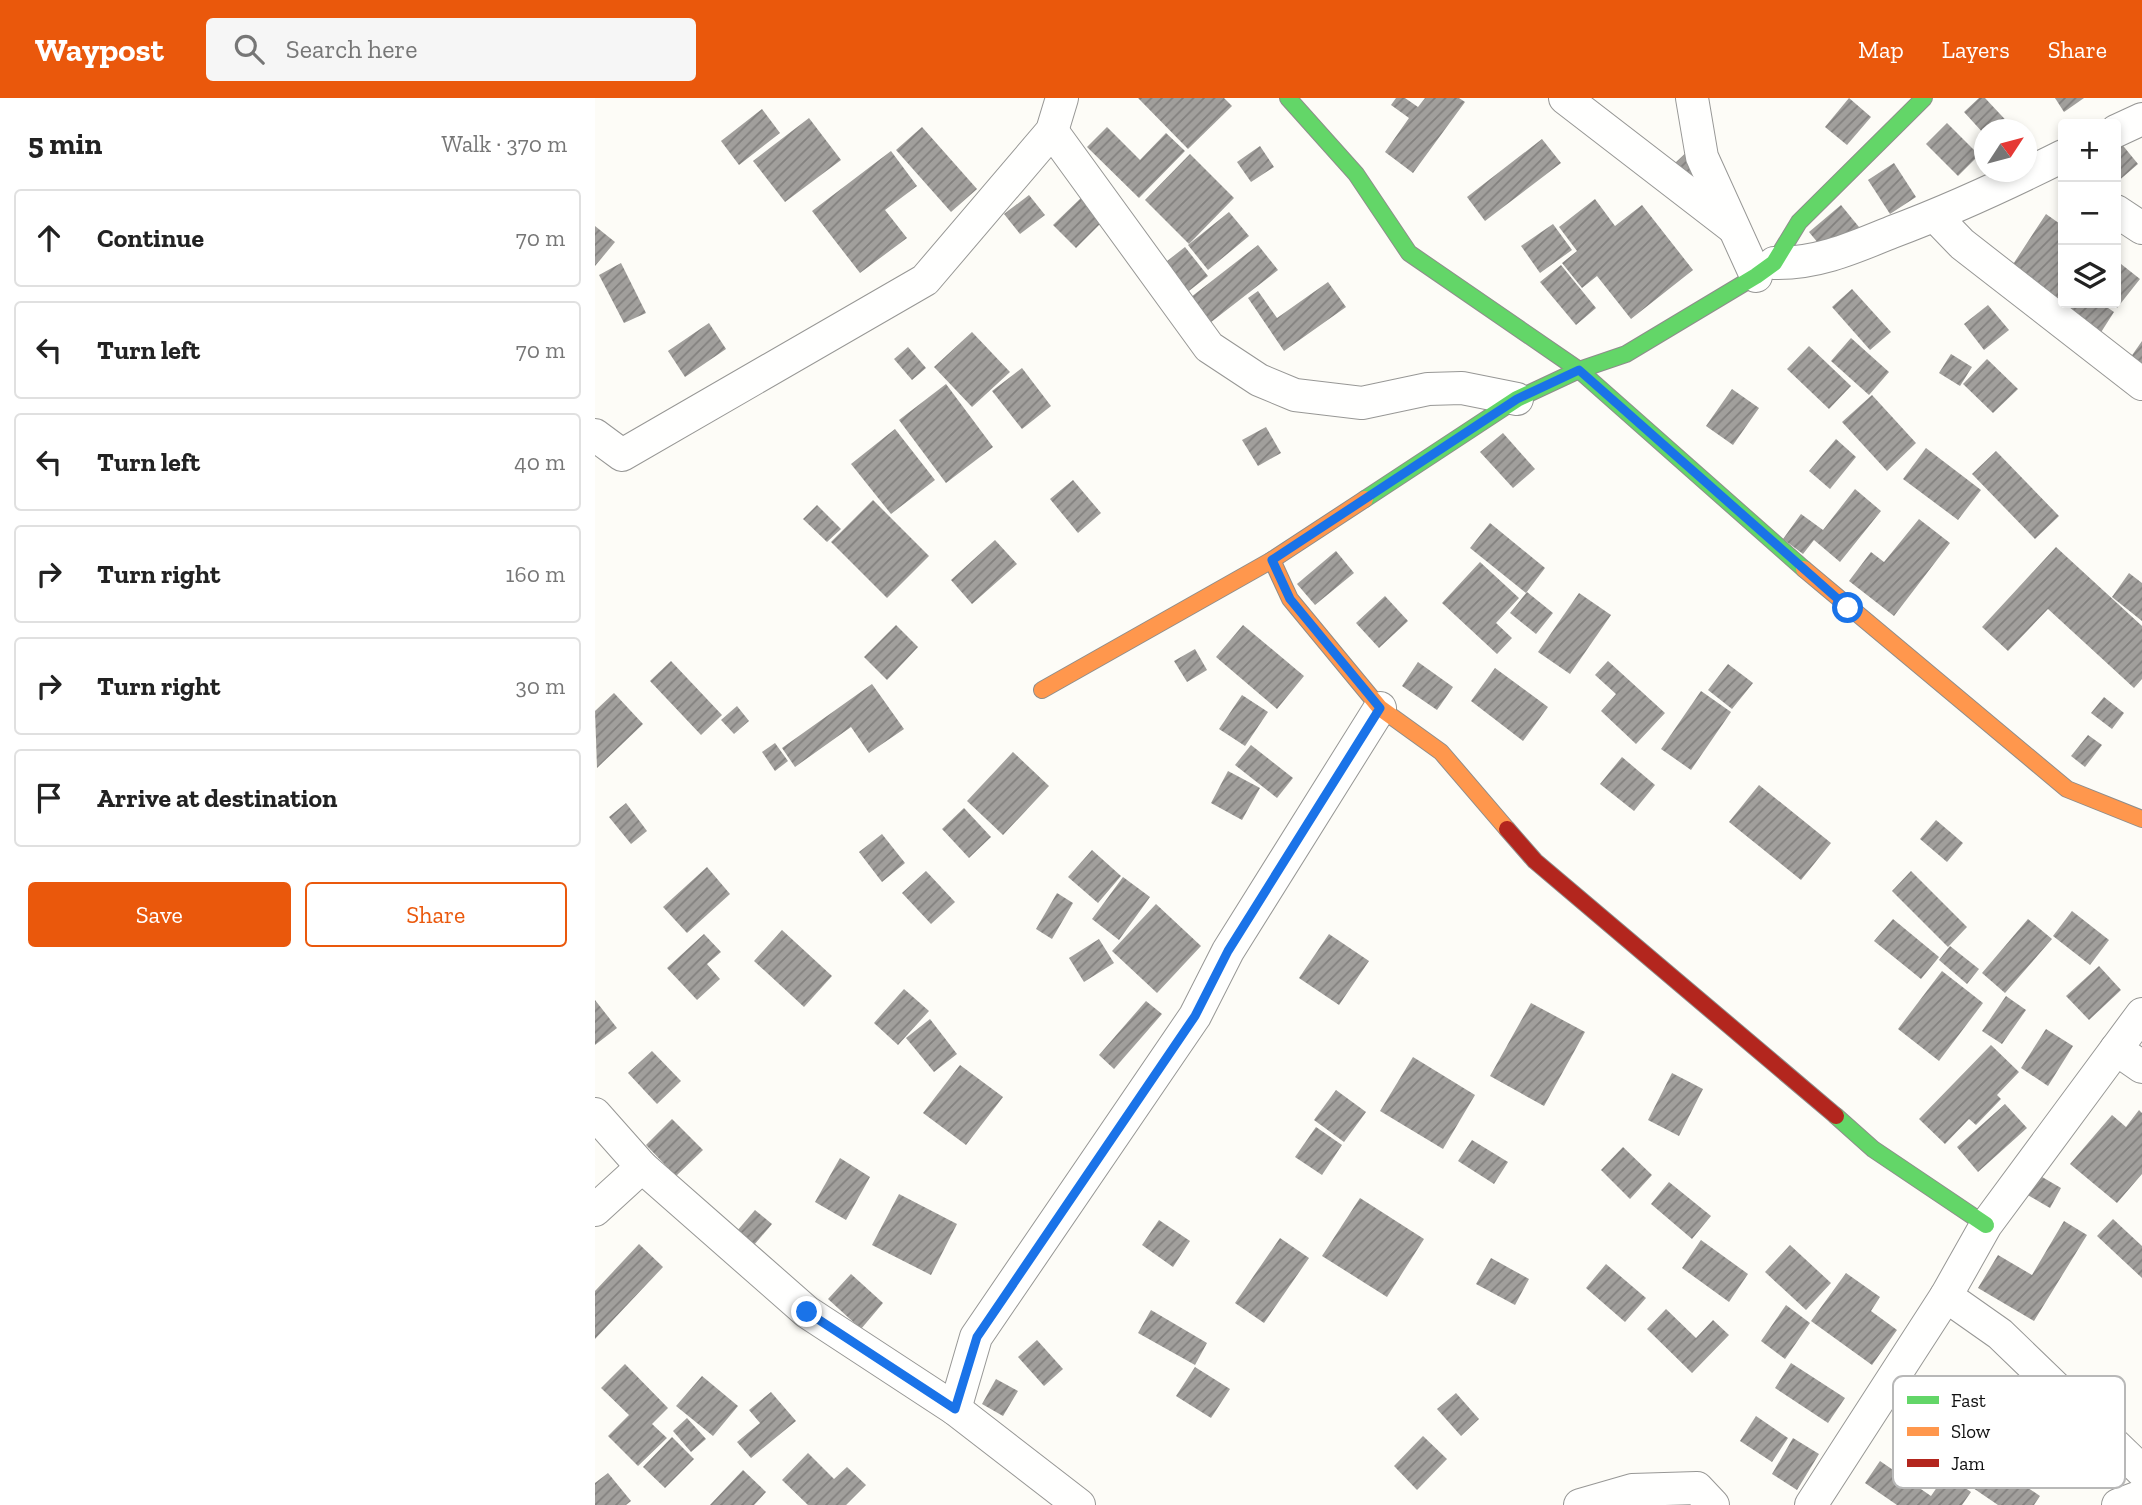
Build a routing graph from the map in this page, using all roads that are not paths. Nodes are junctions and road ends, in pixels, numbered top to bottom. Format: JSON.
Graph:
{"nodes":[{"id":1,"x":1062,"y":98,"type":"edge"},
{"id":2,"x":1288,"y":98,"type":"edge"},
{"id":3,"x":1565,"y":98,"type":"edge"},
{"id":4,"x":1692,"y":98,"type":"edge"},
{"id":5,"x":1924,"y":98,"type":"edge"},
{"id":6,"x":2142,"y":119,"type":"edge"},
{"id":7,"x":2121,"y":129,"type":"edge"},
{"id":8,"x":1052,"y":131,"type":"junction"},
{"id":9,"x":2058,"y":160,"type":"edge"},
{"id":10,"x":2121,"y":214,"type":"edge"},
{"id":11,"x":1935,"y":216,"type":"junction"},
{"id":12,"x":1731,"y":226,"type":"junction"},
{"id":13,"x":2142,"y":228,"type":"edge"},
{"id":14,"x":1765,"y":270,"type":"junction"},
{"id":15,"x":1579,"y":370,"type":"junction"},
{"id":16,"x":2142,"y":384,"type":"edge"},
{"id":17,"x":1517,"y":399,"type":"junction"},
{"id":18,"x":595,"y":435,"type":"edge"},
{"id":19,"x":1272,"y":560,"type":"junction"},
{"id":20,"x":1042,"y":690,"type":"dead end"},
{"id":21,"x":1380,"y":708,"type":"junction"},
{"id":22,"x":2142,"y":819,"type":"edge"},
{"id":23,"x":2142,"y":1014,"type":"edge"},
{"id":24,"x":2116,"y":1049,"type":"junction"},
{"id":25,"x":2142,"y":1067,"type":"edge"},
{"id":26,"x":595,"y":1114,"type":"edge"},
{"id":27,"x":642,"y":1167,"type":"junction"},
{"id":28,"x":595,"y":1210,"type":"edge"},
{"id":29,"x":1986,"y":1225,"type":"junction"},
{"id":30,"x":1946,"y":1296,"type":"junction"},
{"id":31,"x":1894,"y":1376,"type":"edge"},
{"id":32,"x":2044,"y":1376,"type":"edge"},
{"id":33,"x":1893,"y":1378,"type":"edge"},
{"id":34,"x":955,"y":1409,"type":"junction"},
{"id":35,"x":2125,"y":1455,"type":"edge"},
{"id":36,"x":2142,"y":1471,"type":"edge"},
{"id":37,"x":2142,"y":1496,"type":"edge"},
{"id":38,"x":1079,"y":1505,"type":"edge"},
{"id":39,"x":1580,"y":1505,"type":"edge"},
{"id":40,"x":1713,"y":1505,"type":"edge"},
{"id":41,"x":1811,"y":1505,"type":"edge"},
{"id":42,"x":2117,"y":1505,"type":"edge"}],
"edges":[{"from":1,"to":8,"type":"street"},
{"from":2,"to":15,"type":"street"},
{"from":3,"to":12,"type":"street"},
{"from":4,"to":12,"type":"street"},
{"from":5,"to":14,"type":"street"},
{"from":6,"to":7,"type":"street"},
{"from":8,"to":17,"type":"street"},
{"from":8,"to":18,"type":"street"},
{"from":9,"to":11,"type":"street"},
{"from":10,"to":13,"type":"street"},
{"from":11,"to":14,"type":"street"},
{"from":11,"to":16,"type":"street"},
{"from":12,"to":14,"type":"street"},
{"from":14,"to":15,"type":"street"},
{"from":15,"to":17,"type":"street"},
{"from":15,"to":22,"type":"street"},
{"from":17,"to":19,"type":"street"},
{"from":19,"to":20,"type":"street"},
{"from":19,"to":21,"type":"street"},
{"from":21,"to":29,"type":"street"},
{"from":21,"to":34,"type":"street"},
{"from":23,"to":24,"type":"street"},
{"from":24,"to":25,"type":"street"},
{"from":24,"to":29,"type":"street"},
{"from":26,"to":27,"type":"street"},
{"from":27,"to":28,"type":"street"},
{"from":27,"to":34,"type":"street"},
{"from":29,"to":30,"type":"street"},
{"from":30,"to":31,"type":"street"},
{"from":30,"to":32,"type":"street"},
{"from":33,"to":41,"type":"street"},
{"from":34,"to":38,"type":"street"},
{"from":35,"to":36,"type":"street"},
{"from":37,"to":42,"type":"street"},
{"from":39,"to":40,"type":"street"}]}
